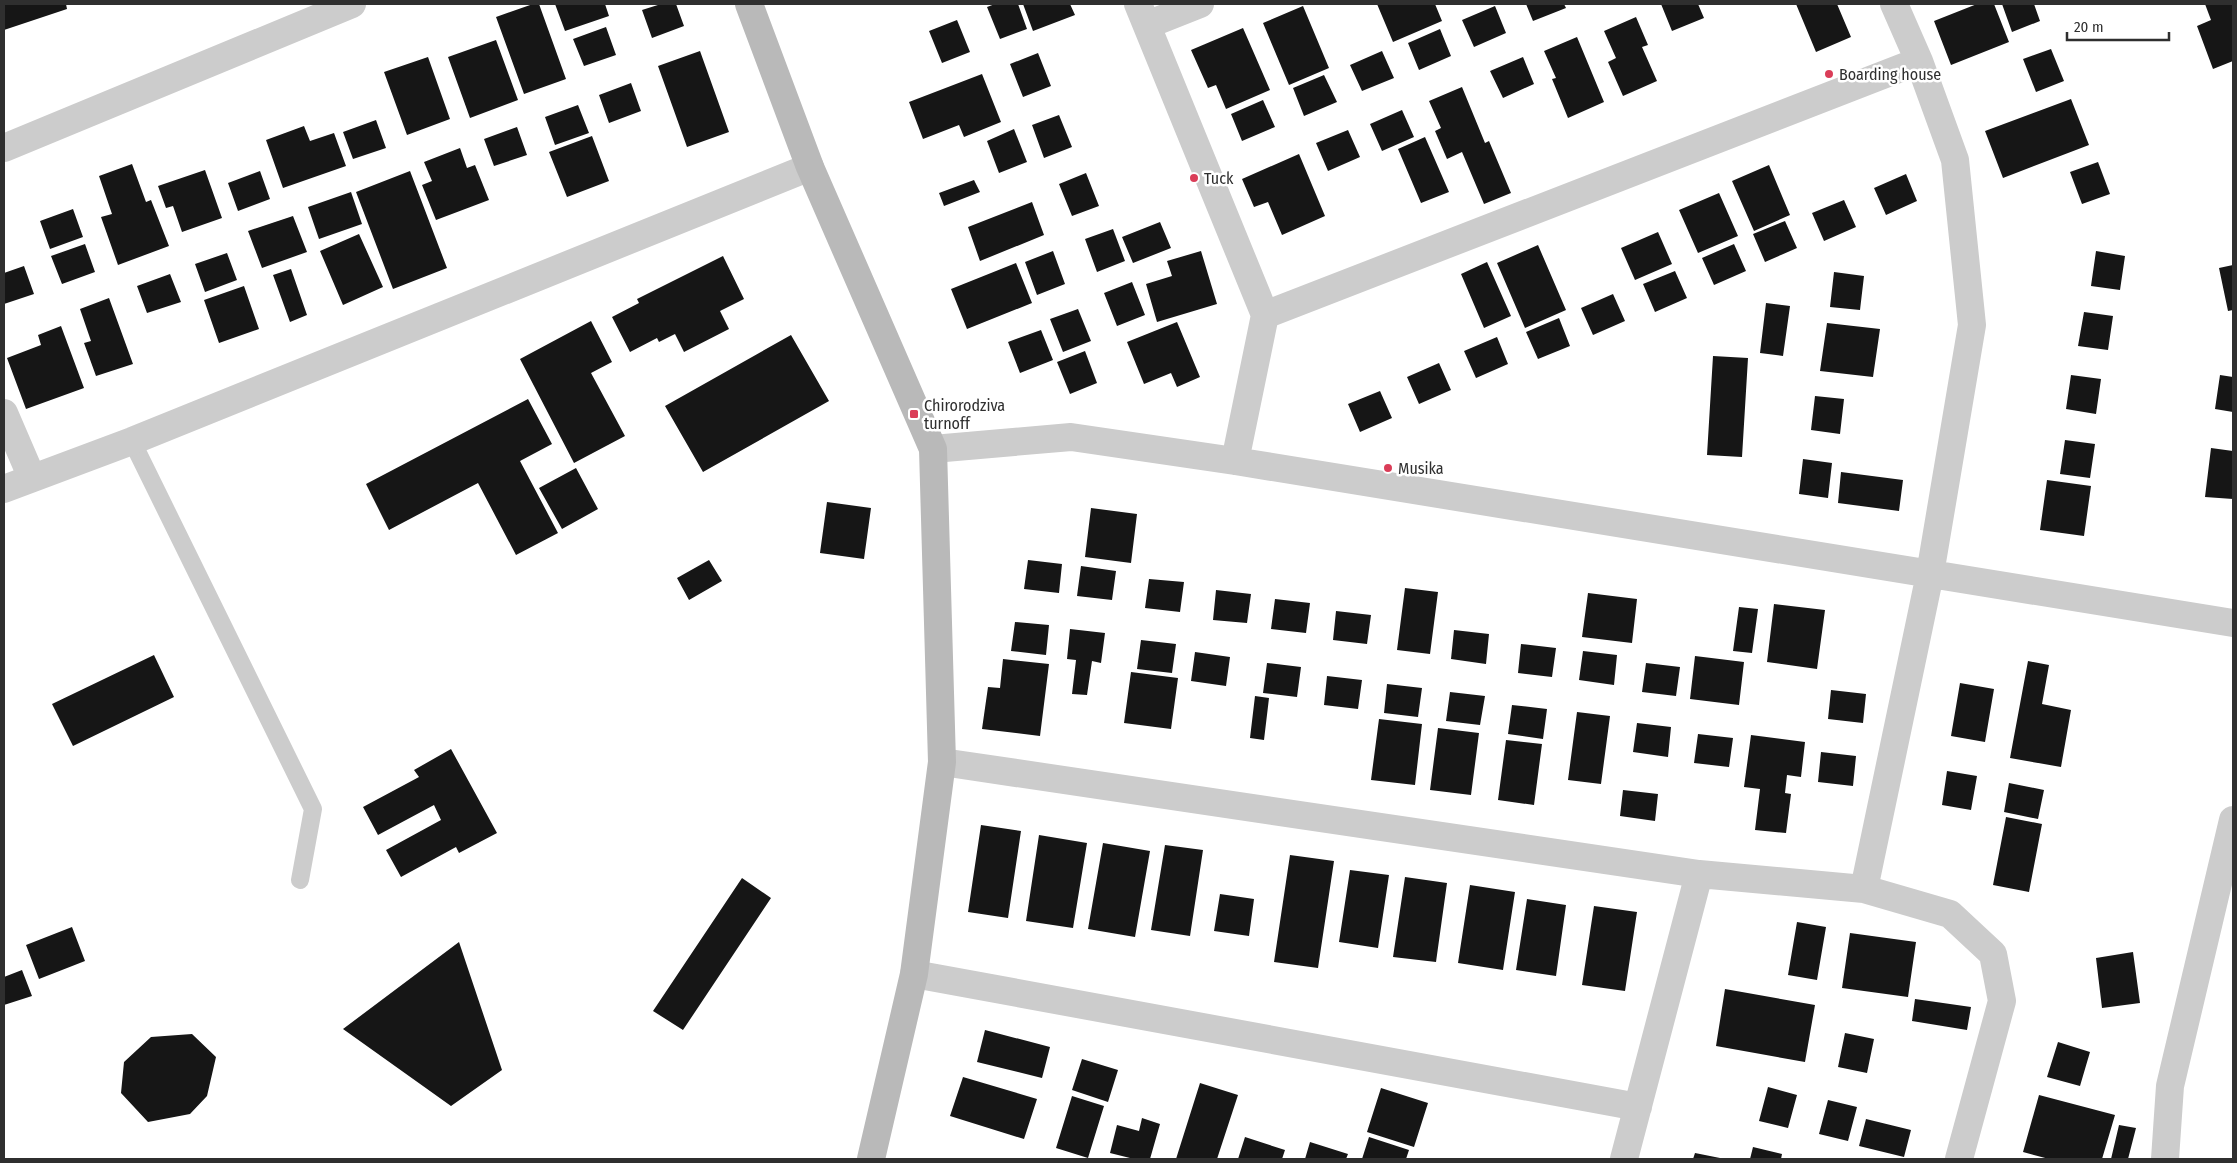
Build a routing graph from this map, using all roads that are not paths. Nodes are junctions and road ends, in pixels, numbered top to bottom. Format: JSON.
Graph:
{"nodes":[{"id":1,"x":352,"y":4,"type":"edge"},
{"id":2,"x":749,"y":4,"type":"edge"},
{"id":3,"x":1200,"y":4,"type":"edge"},
{"id":4,"x":1894,"y":4,"type":"edge"},
{"id":5,"x":1143,"y":14,"type":"edge"},
{"id":6,"x":1919,"y":61,"type":"junction"},
{"id":7,"x":4,"y":148,"type":"edge"},
{"id":8,"x":810,"y":167,"type":"junction"},
{"id":9,"x":1265,"y":315,"type":"junction"},
{"id":10,"x":4,"y":413,"type":"edge"},
{"id":11,"x":132,"y":441,"type":"junction"},
{"id":12,"x":932,"y":449,"type":"junction"},
{"id":13,"x":1235,"y":461,"type":"junction"},
{"id":14,"x":32,"y":478,"type":"junction"},
{"id":15,"x":4,"y":489,"type":"edge"},
{"id":16,"x":1930,"y":574,"type":"junction"},
{"id":17,"x":2233,"y":623,"type":"edge"},
{"id":18,"x":942,"y":762,"type":"junction"},
{"id":19,"x":2233,"y":820,"type":"edge"},
{"id":20,"x":1699,"y":874,"type":"junction"},
{"id":21,"x":300,"y":880,"type":"dead end"},
{"id":22,"x":1864,"y":888,"type":"junction"},
{"id":23,"x":914,"y":974,"type":"junction"},
{"id":24,"x":1638,"y":1107,"type":"junction"},
{"id":25,"x":871,"y":1159,"type":"edge"},
{"id":26,"x":1624,"y":1159,"type":"edge"},
{"id":27,"x":1959,"y":1159,"type":"edge"},
{"id":28,"x":2165,"y":1159,"type":"edge"}],
"edges":[{"from":1,"to":7,"type":"street"},
{"from":2,"to":8,"type":"street"},
{"from":3,"to":5,"type":"street"},
{"from":4,"to":6,"type":"street"},
{"from":5,"to":9,"type":"street"},
{"from":6,"to":9,"type":"street"},
{"from":6,"to":16,"type":"street"},
{"from":8,"to":11,"type":"street"},
{"from":8,"to":12,"type":"street"},
{"from":9,"to":13,"type":"street"},
{"from":10,"to":14,"type":"street"},
{"from":11,"to":14,"type":"street"},
{"from":11,"to":21,"type":"lane"},
{"from":12,"to":13,"type":"street"},
{"from":12,"to":18,"type":"street"},
{"from":13,"to":16,"type":"street"},
{"from":14,"to":15,"type":"street"},
{"from":16,"to":17,"type":"street"},
{"from":16,"to":22,"type":"street"},
{"from":18,"to":20,"type":"street"},
{"from":18,"to":23,"type":"street"},
{"from":19,"to":28,"type":"street"},
{"from":20,"to":22,"type":"street"},
{"from":20,"to":24,"type":"street"},
{"from":22,"to":27,"type":"street"},
{"from":23,"to":24,"type":"street"},
{"from":23,"to":25,"type":"street"},
{"from":24,"to":26,"type":"street"}]}
